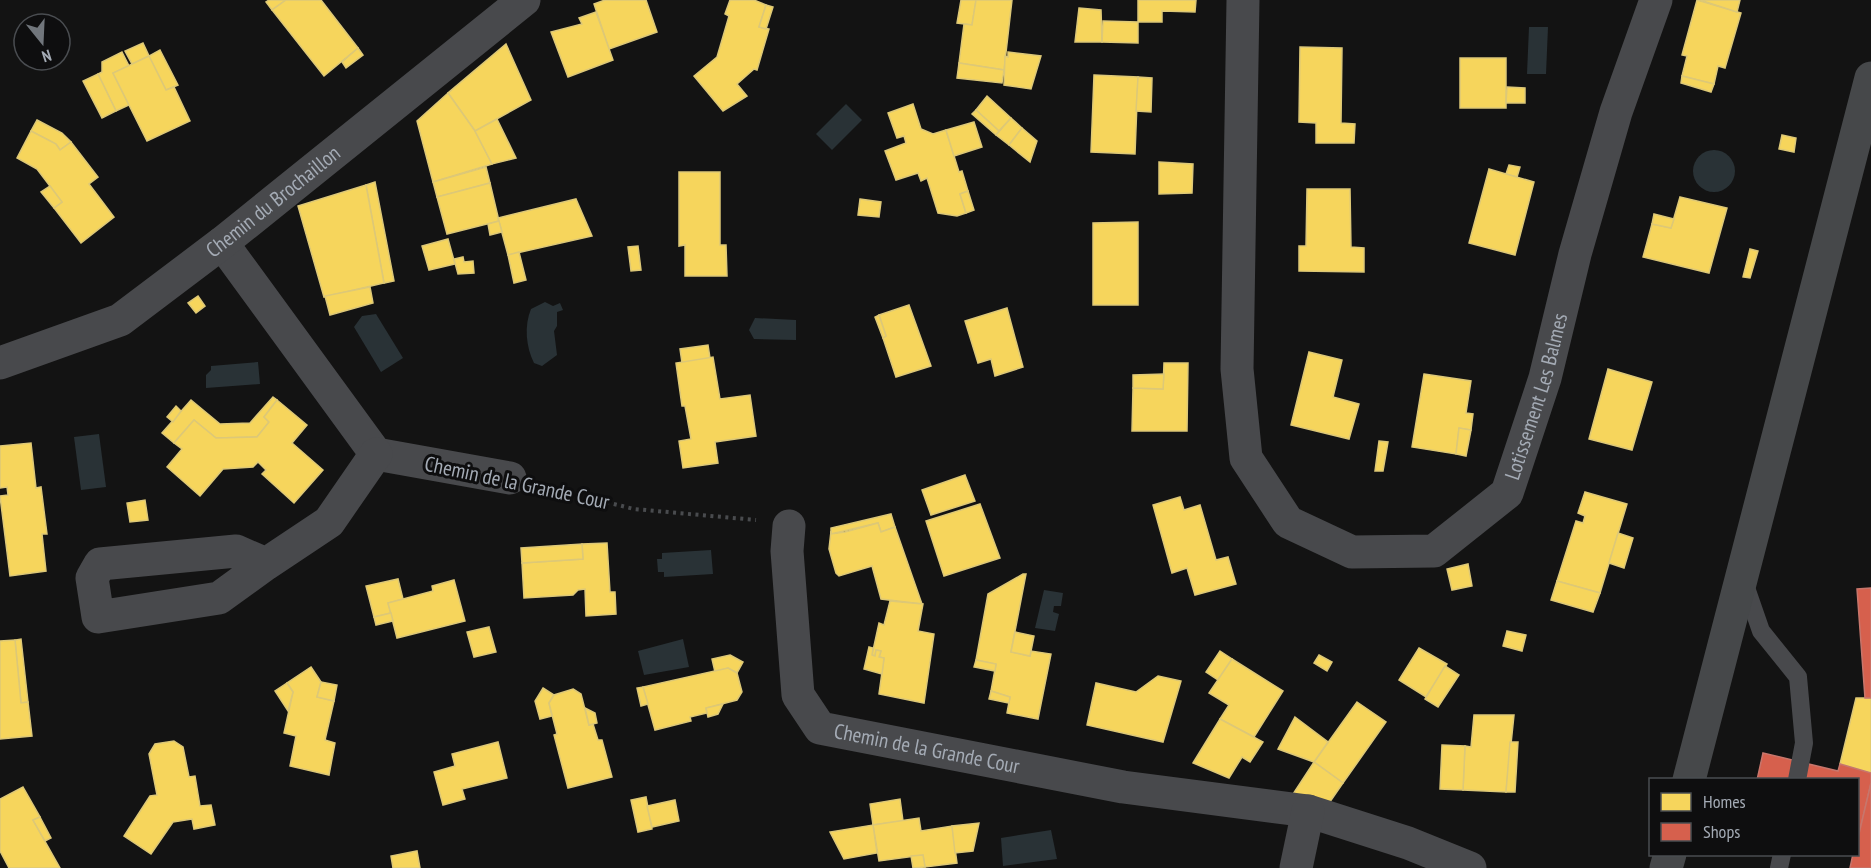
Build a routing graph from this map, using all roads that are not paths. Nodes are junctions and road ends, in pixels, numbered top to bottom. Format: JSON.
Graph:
{"nodes":[{"id":1,"x":524,"y":0,"type":"edge"},
{"id":2,"x":1243,"y":0,"type":"edge"},
{"id":3,"x":1656,"y":0,"type":"edge"},
{"id":4,"x":1871,"y":78,"type":"edge"},
{"id":5,"x":222,"y":243,"type":"junction"},
{"id":6,"x":0,"y":363,"type":"edge"},
{"id":7,"x":376,"y":454,"type":"junction"},
{"id":8,"x":510,"y":478,"type":"road end"},
{"id":9,"x":789,"y":526,"type":"road end"},
{"id":10,"x":266,"y":564,"type":"dead end"},
{"id":11,"x":1742,"y":577,"type":"junction"},
{"id":12,"x":1690,"y":778,"type":"edge"},
{"id":13,"x":1797,"y":778,"type":"edge"},
{"id":14,"x":1308,"y":811,"type":"junction"},
{"id":15,"x":1296,"y":868,"type":"edge"},
{"id":16,"x":1470,"y":868,"type":"edge"}],
"edges":[{"from":1,"to":5,"type":"street","name":"Chemin du Brochaillon"},
{"from":2,"to":3,"type":"street","name":"Lotissement Les Balmes"},
{"from":4,"to":11,"type":"main road"},
{"from":5,"to":6,"type":"street","name":"Chemin du Brochaillon"},
{"from":5,"to":7,"type":"street"},
{"from":7,"to":8,"type":"street","name":"Chemin de la Grande Cour"},
{"from":7,"to":10,"type":"street"},
{"from":9,"to":14,"type":"street","name":"Chemin de la Grande Cour"},
{"from":11,"to":12,"type":"main road"},
{"from":11,"to":13,"type":"lane"},
{"from":14,"to":15,"type":"street"},
{"from":14,"to":16,"type":"street","name":"Chemin de la Grande Cour"}]}
